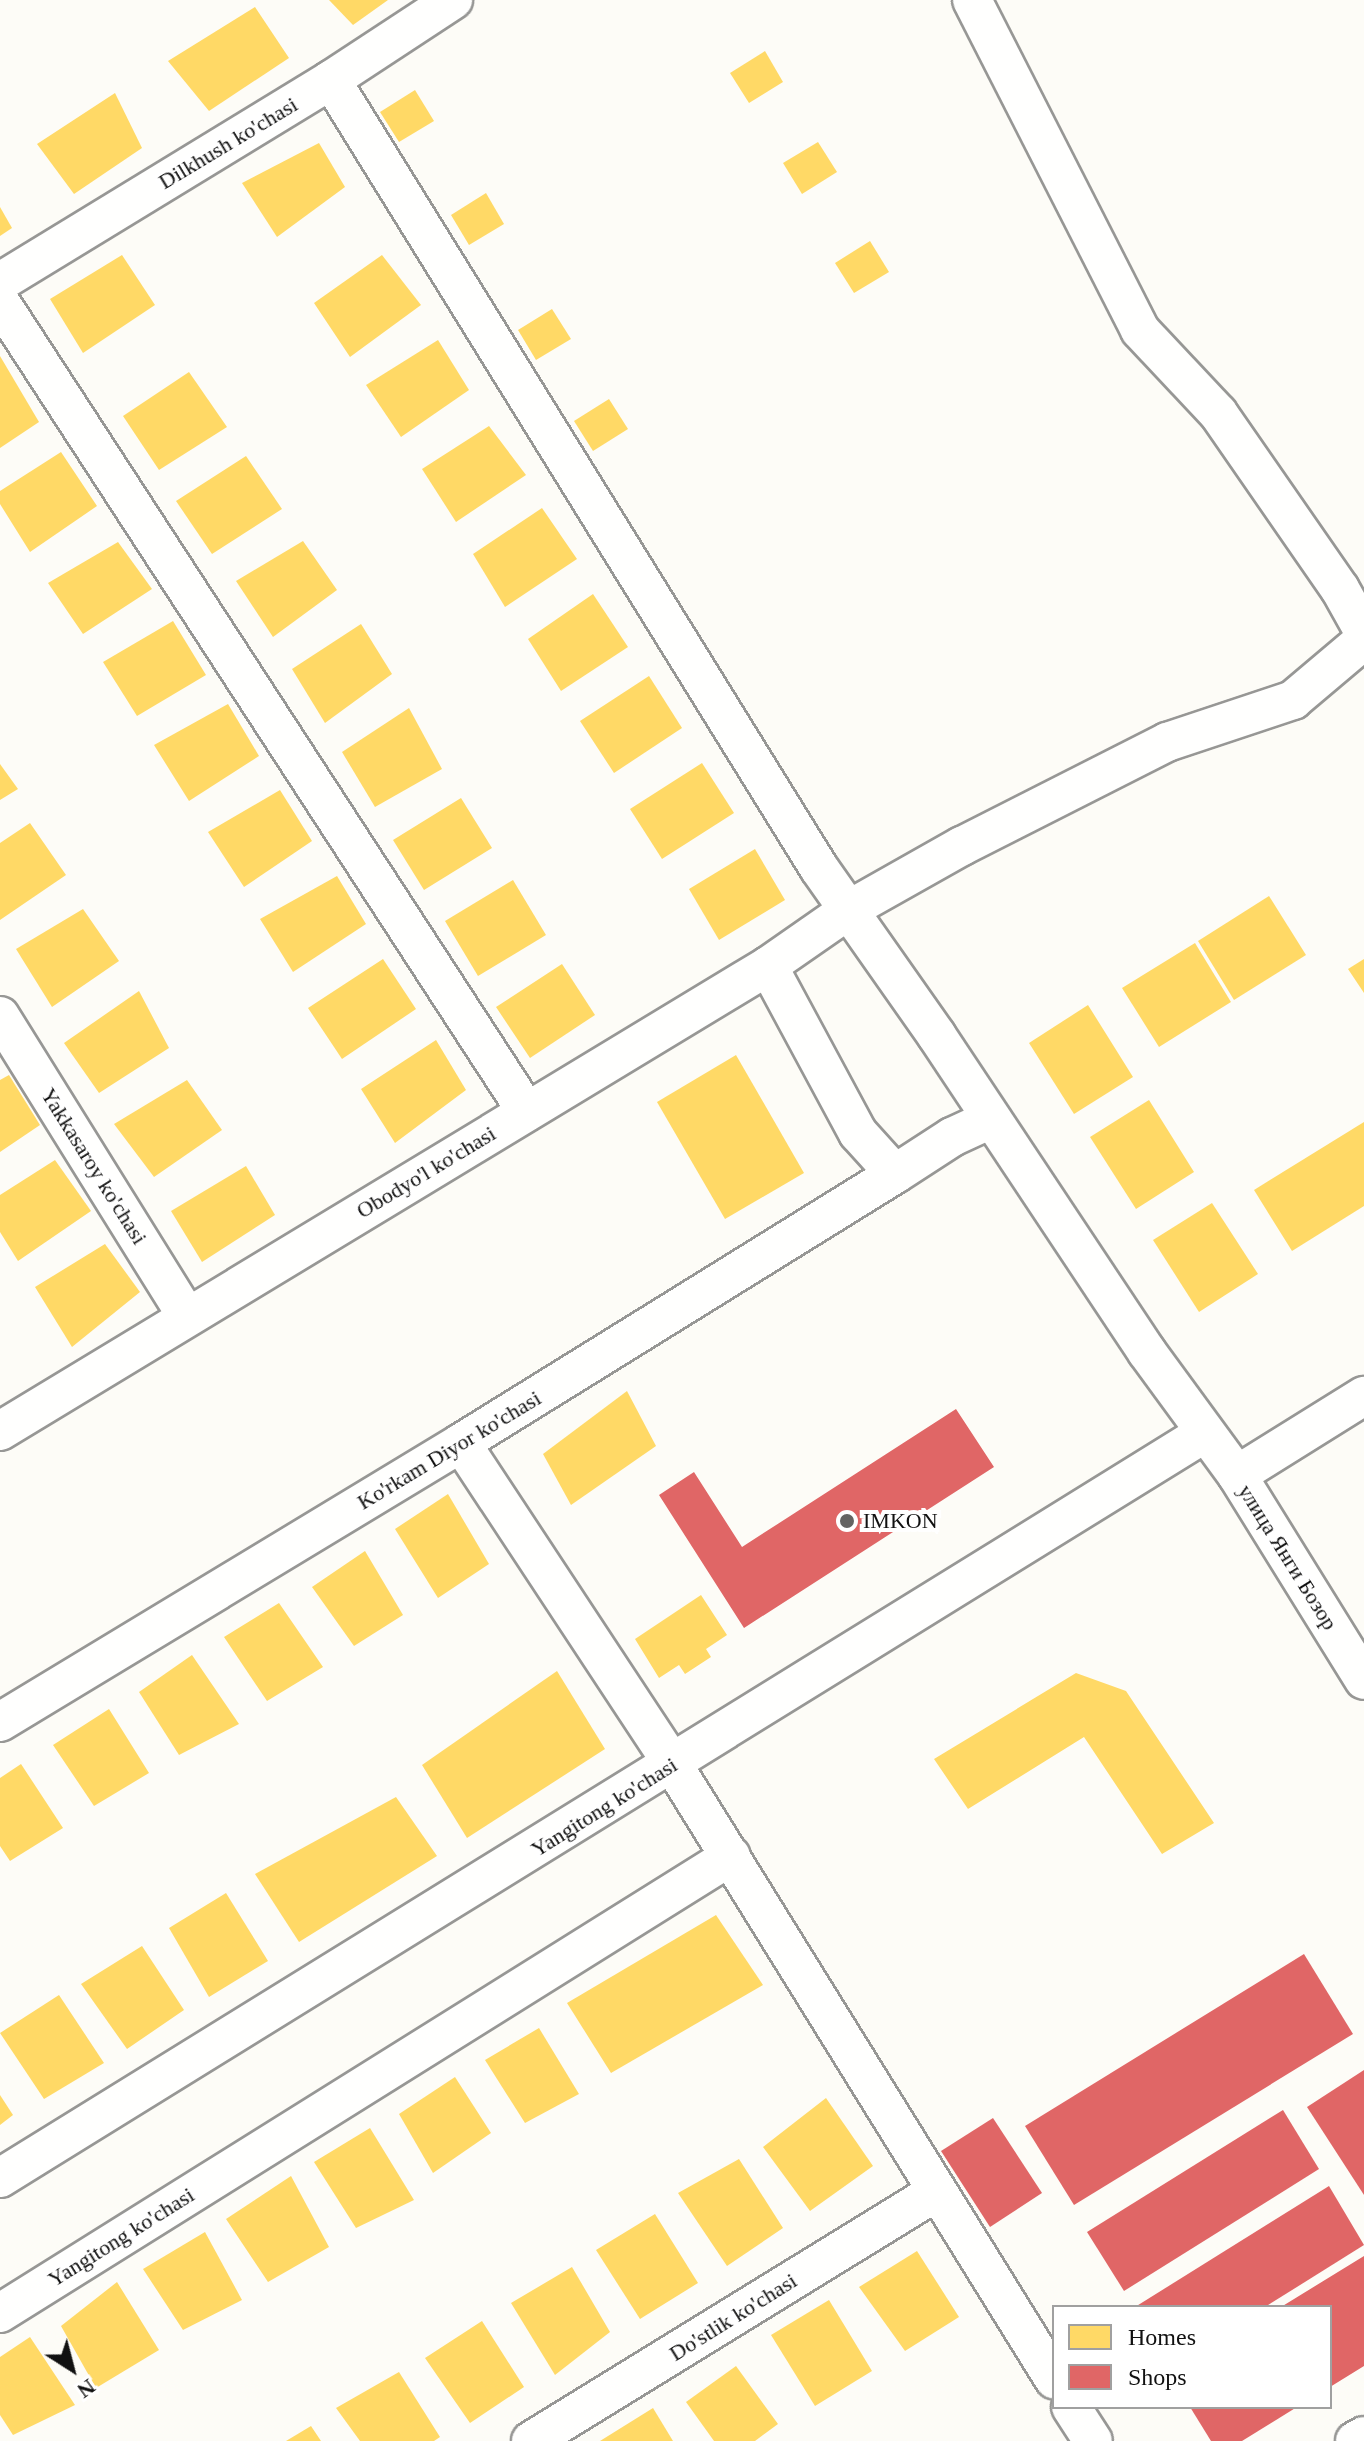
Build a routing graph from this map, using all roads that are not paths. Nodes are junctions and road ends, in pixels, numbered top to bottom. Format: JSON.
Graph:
{"nodes":[{"id":1,"x":453,"y":0,"type":"edge"},
{"id":2,"x":972,"y":0,"type":"edge"},
{"id":3,"x":331,"y":80,"type":"junction"},
{"id":4,"x":0,"y":282,"type":"edge"},
{"id":5,"x":0,"y":302,"type":"edge"},
{"id":6,"x":1364,"y":632,"type":"edge"},
{"id":7,"x":1364,"y":640,"type":"edge"},
{"id":8,"x":850,"y":909,"type":"junction"},
{"id":9,"x":768,"y":966,"type":"junction"},
{"id":10,"x":0,"y":1016,"type":"edge"},
{"id":11,"x":527,"y":1112,"type":"junction"},
{"id":12,"x":991,"y":1119,"type":"junction"},
{"id":13,"x":895,"y":1174,"type":"junction"},
{"id":14,"x":187,"y":1316,"type":"junction"},
{"id":15,"x":1364,"y":1396,"type":"edge"},
{"id":16,"x":0,"y":1431,"type":"edge"},
{"id":17,"x":1205,"y":1433,"type":"junction"},
{"id":18,"x":461,"y":1443,"type":"junction"},
{"id":19,"x":1237,"y":1475,"type":"junction"},
{"id":20,"x":1364,"y":1680,"type":"edge"},
{"id":21,"x":3,"y":1713,"type":"edge"},
{"id":22,"x":673,"y":1765,"type":"junction"},
{"id":23,"x":731,"y":1856,"type":"junction"},
{"id":24,"x":0,"y":2178,"type":"edge"},
{"id":25,"x":936,"y":2192,"type":"junction"},
{"id":26,"x":0,"y":2313,"type":"edge"},
{"id":27,"x":1052,"y":2376,"type":"edge"},
{"id":28,"x":1072,"y":2409,"type":"edge"},
{"id":29,"x":1364,"y":2436,"type":"edge"},
{"id":30,"x":531,"y":2441,"type":"edge"},
{"id":31,"x":1093,"y":2441,"type":"edge"},
{"id":32,"x":1355,"y":2441,"type":"edge"}],
"edges":[{"from":1,"to":3,"type":"street","name":"Dilkhush ko'chasi"},
{"from":2,"to":6,"type":"street"},
{"from":3,"to":4,"type":"street","name":"Dilkhush ko'chasi"},
{"from":3,"to":8,"type":"street","name":"улица Янги Бозор"},
{"from":5,"to":11,"type":"street"},
{"from":7,"to":8,"type":"street","name":"Obodyo'l ko'chasi"},
{"from":8,"to":9,"type":"street","name":"Obodyo'l ko'chasi"},
{"from":8,"to":12,"type":"street","name":"улица Янги Бозор"},
{"from":9,"to":11,"type":"street","name":"Obodyo'l ko'chasi"},
{"from":9,"to":13,"type":"street"},
{"from":10,"to":14,"type":"street","name":"Yakkasaroy ko'chasi"},
{"from":11,"to":14,"type":"street","name":"Obodyo'l ko'chasi"},
{"from":12,"to":13,"type":"street","name":"Ko'rkam Diyor ko'chasi"},
{"from":12,"to":17,"type":"street","name":"улица Янги Бозор"},
{"from":13,"to":18,"type":"street","name":"Ko'rkam Diyor ko'chasi"},
{"from":14,"to":16,"type":"street","name":"Obodyo'l ko'chasi"},
{"from":15,"to":19,"type":"street"},
{"from":17,"to":19,"type":"street","name":"улица Янги Бозор"},
{"from":17,"to":22,"type":"street","name":"Yangitong ko'chasi"},
{"from":18,"to":21,"type":"street","name":"Ko'rkam Diyor ko'chasi"},
{"from":18,"to":22,"type":"street"},
{"from":19,"to":20,"type":"street","name":"улица Янги Бозор"},
{"from":22,"to":23,"type":"street"},
{"from":22,"to":24,"type":"street","name":"Yangitong ko'chasi"},
{"from":23,"to":25,"type":"street"},
{"from":23,"to":26,"type":"street","name":"Yangitong ko'chasi"},
{"from":25,"to":27,"type":"street"},
{"from":25,"to":30,"type":"street","name":"Do'stlik ko'chasi"},
{"from":28,"to":31,"type":"street"},
{"from":29,"to":32,"type":"street"}]}
